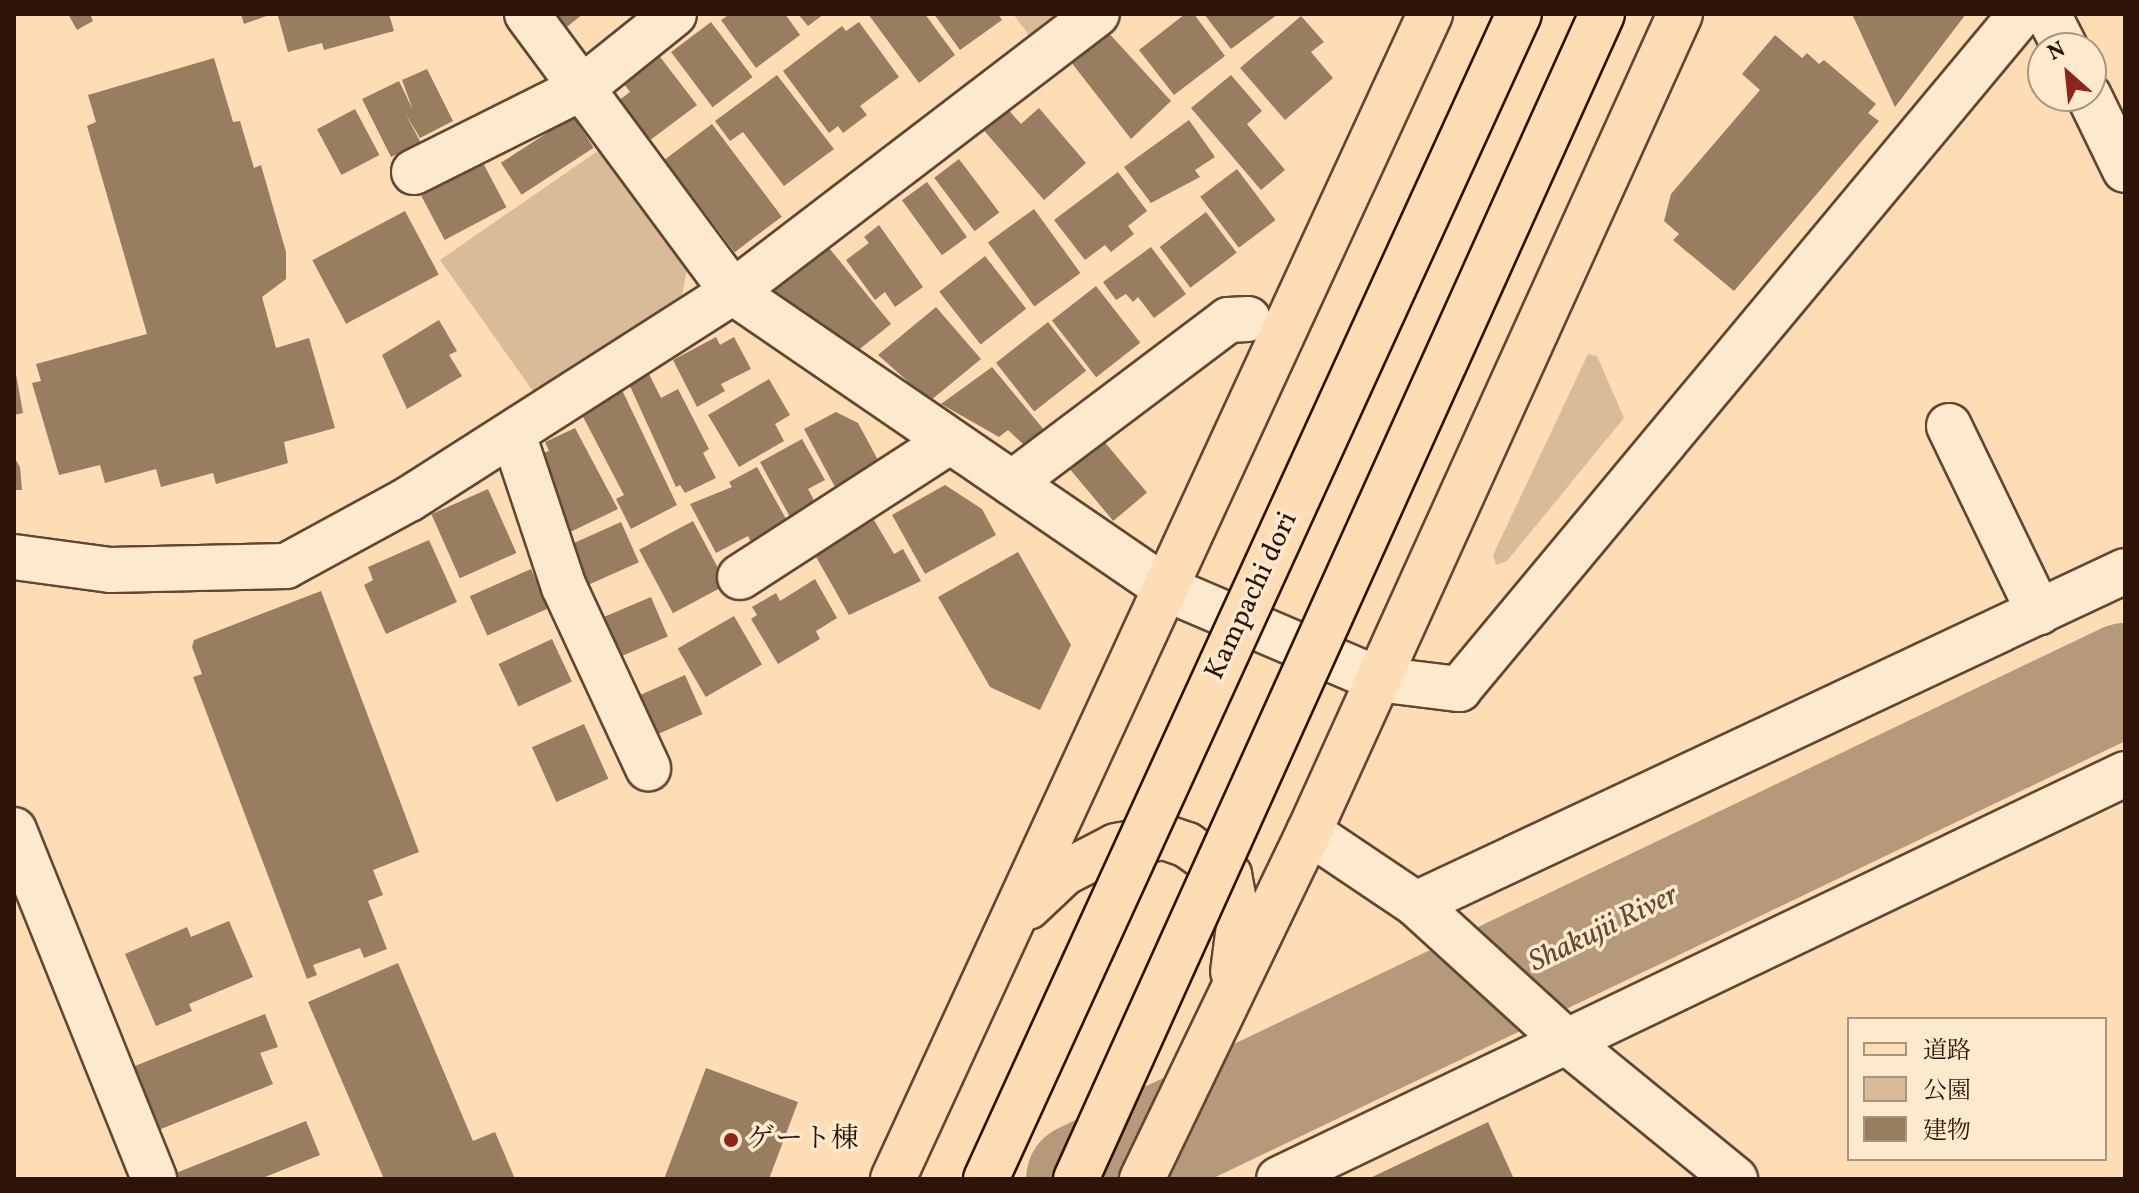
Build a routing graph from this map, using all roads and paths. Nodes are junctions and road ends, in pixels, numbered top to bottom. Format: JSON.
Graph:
{"nodes":[{"id":1,"x":527,"y":14,"type":"edge"},
{"id":2,"x":674,"y":14,"type":"edge"},
{"id":3,"x":1097,"y":14,"type":"edge"},
{"id":4,"x":1430,"y":14,"type":"edge"},
{"id":5,"x":1519,"y":14,"type":"edge"},
{"id":6,"x":1602,"y":14,"type":"edge"},
{"id":7,"x":1680,"y":14,"type":"edge"},
{"id":8,"x":2021,"y":14,"type":"edge"},
{"id":9,"x":2048,"y":14,"type":"edge"},
{"id":10,"x":2057,"y":32,"type":"edge"},
{"id":11,"x":582,"y":88,"type":"junction"},
{"id":12,"x":2097,"y":112,"type":"edge"},
{"id":13,"x":2125,"y":170,"type":"edge"},
{"id":14,"x":414,"y":172,"type":"dead end"},
{"id":15,"x":733,"y":292,"type":"junction"},
{"id":16,"x":1248,"y":319,"type":"dead end"},
{"id":17,"x":1949,"y":426,"type":"dead end"},
{"id":18,"x":513,"y":434,"type":"junction"},
{"id":19,"x":950,"y":441,"type":"junction"},
{"id":20,"x":1012,"y":483,"type":"junction"},
{"id":21,"x":14,"y":557,"type":"edge"},
{"id":22,"x":2125,"y":571,"type":"edge"},
{"id":23,"x":740,"y":577,"type":"dead end"},
{"id":24,"x":1167,"y":589,"type":"junction"},
{"id":25,"x":2039,"y":612,"type":"junction"},
{"id":26,"x":1377,"y":679,"type":"junction"},
{"id":27,"x":648,"y":768,"type":"dead end"},
{"id":28,"x":2121,"y":788,"type":"edge"},
{"id":29,"x":14,"y":830,"type":"edge"},
{"id":30,"x":1309,"y":832,"type":"junction"},
{"id":31,"x":1416,"y":904,"type":"junction"},
{"id":32,"x":1013,"y":921,"type":"junction"},
{"id":33,"x":1231,"y":998,"type":"junction"},
{"id":34,"x":1561,"y":1036,"type":"junction"},
{"id":35,"x":893,"y":1166,"type":"edge"},
{"id":36,"x":154,"y":1179,"type":"edge"},
{"id":37,"x":986,"y":1179,"type":"edge"},
{"id":38,"x":1076,"y":1179,"type":"edge"},
{"id":39,"x":1142,"y":1179,"type":"edge"},
{"id":40,"x":1279,"y":1179,"type":"edge"},
{"id":41,"x":1735,"y":1179,"type":"edge"}],
"edges":[{"from":1,"to":11,"type":"street"},
{"from":2,"to":11,"type":"street"},
{"from":3,"to":15,"type":"street"},
{"from":4,"to":24,"type":"main road"},
{"from":5,"to":37,"type":"main road","name":"Kampachi dori","bridge":true},
{"from":6,"to":38,"type":"main road","bridge":true},
{"from":7,"to":26,"type":"main road"},
{"from":8,"to":26,"type":"street"},
{"from":9,"to":10,"type":"street"},
{"from":11,"to":14,"type":"street"},
{"from":11,"to":15,"type":"street"},
{"from":12,"to":13,"type":"street"},
{"from":15,"to":18,"type":"street"},
{"from":15,"to":19,"type":"street"},
{"from":16,"to":20,"type":"street"},
{"from":17,"to":25,"type":"street"},
{"from":18,"to":21,"type":"street"},
{"from":18,"to":27,"type":"street"},
{"from":19,"to":20,"type":"street"},
{"from":19,"to":23,"type":"street"},
{"from":20,"to":24,"type":"street"},
{"from":22,"to":25,"type":"street"},
{"from":24,"to":26,"type":"street"},
{"from":24,"to":32,"type":"main road"},
{"from":25,"to":31,"type":"street"},
{"from":26,"to":30,"type":"main road"},
{"from":28,"to":34,"type":"street"},
{"from":29,"to":36,"type":"street"},
{"from":30,"to":31,"type":"street"},
{"from":30,"to":33,"type":"main road"},
{"from":31,"to":34,"type":"street"},
{"from":32,"to":33,"type":"main road"},
{"from":32,"to":35,"type":"main road"},
{"from":33,"to":39,"type":"main road"},
{"from":34,"to":40,"type":"street"},
{"from":34,"to":41,"type":"street"}]}
